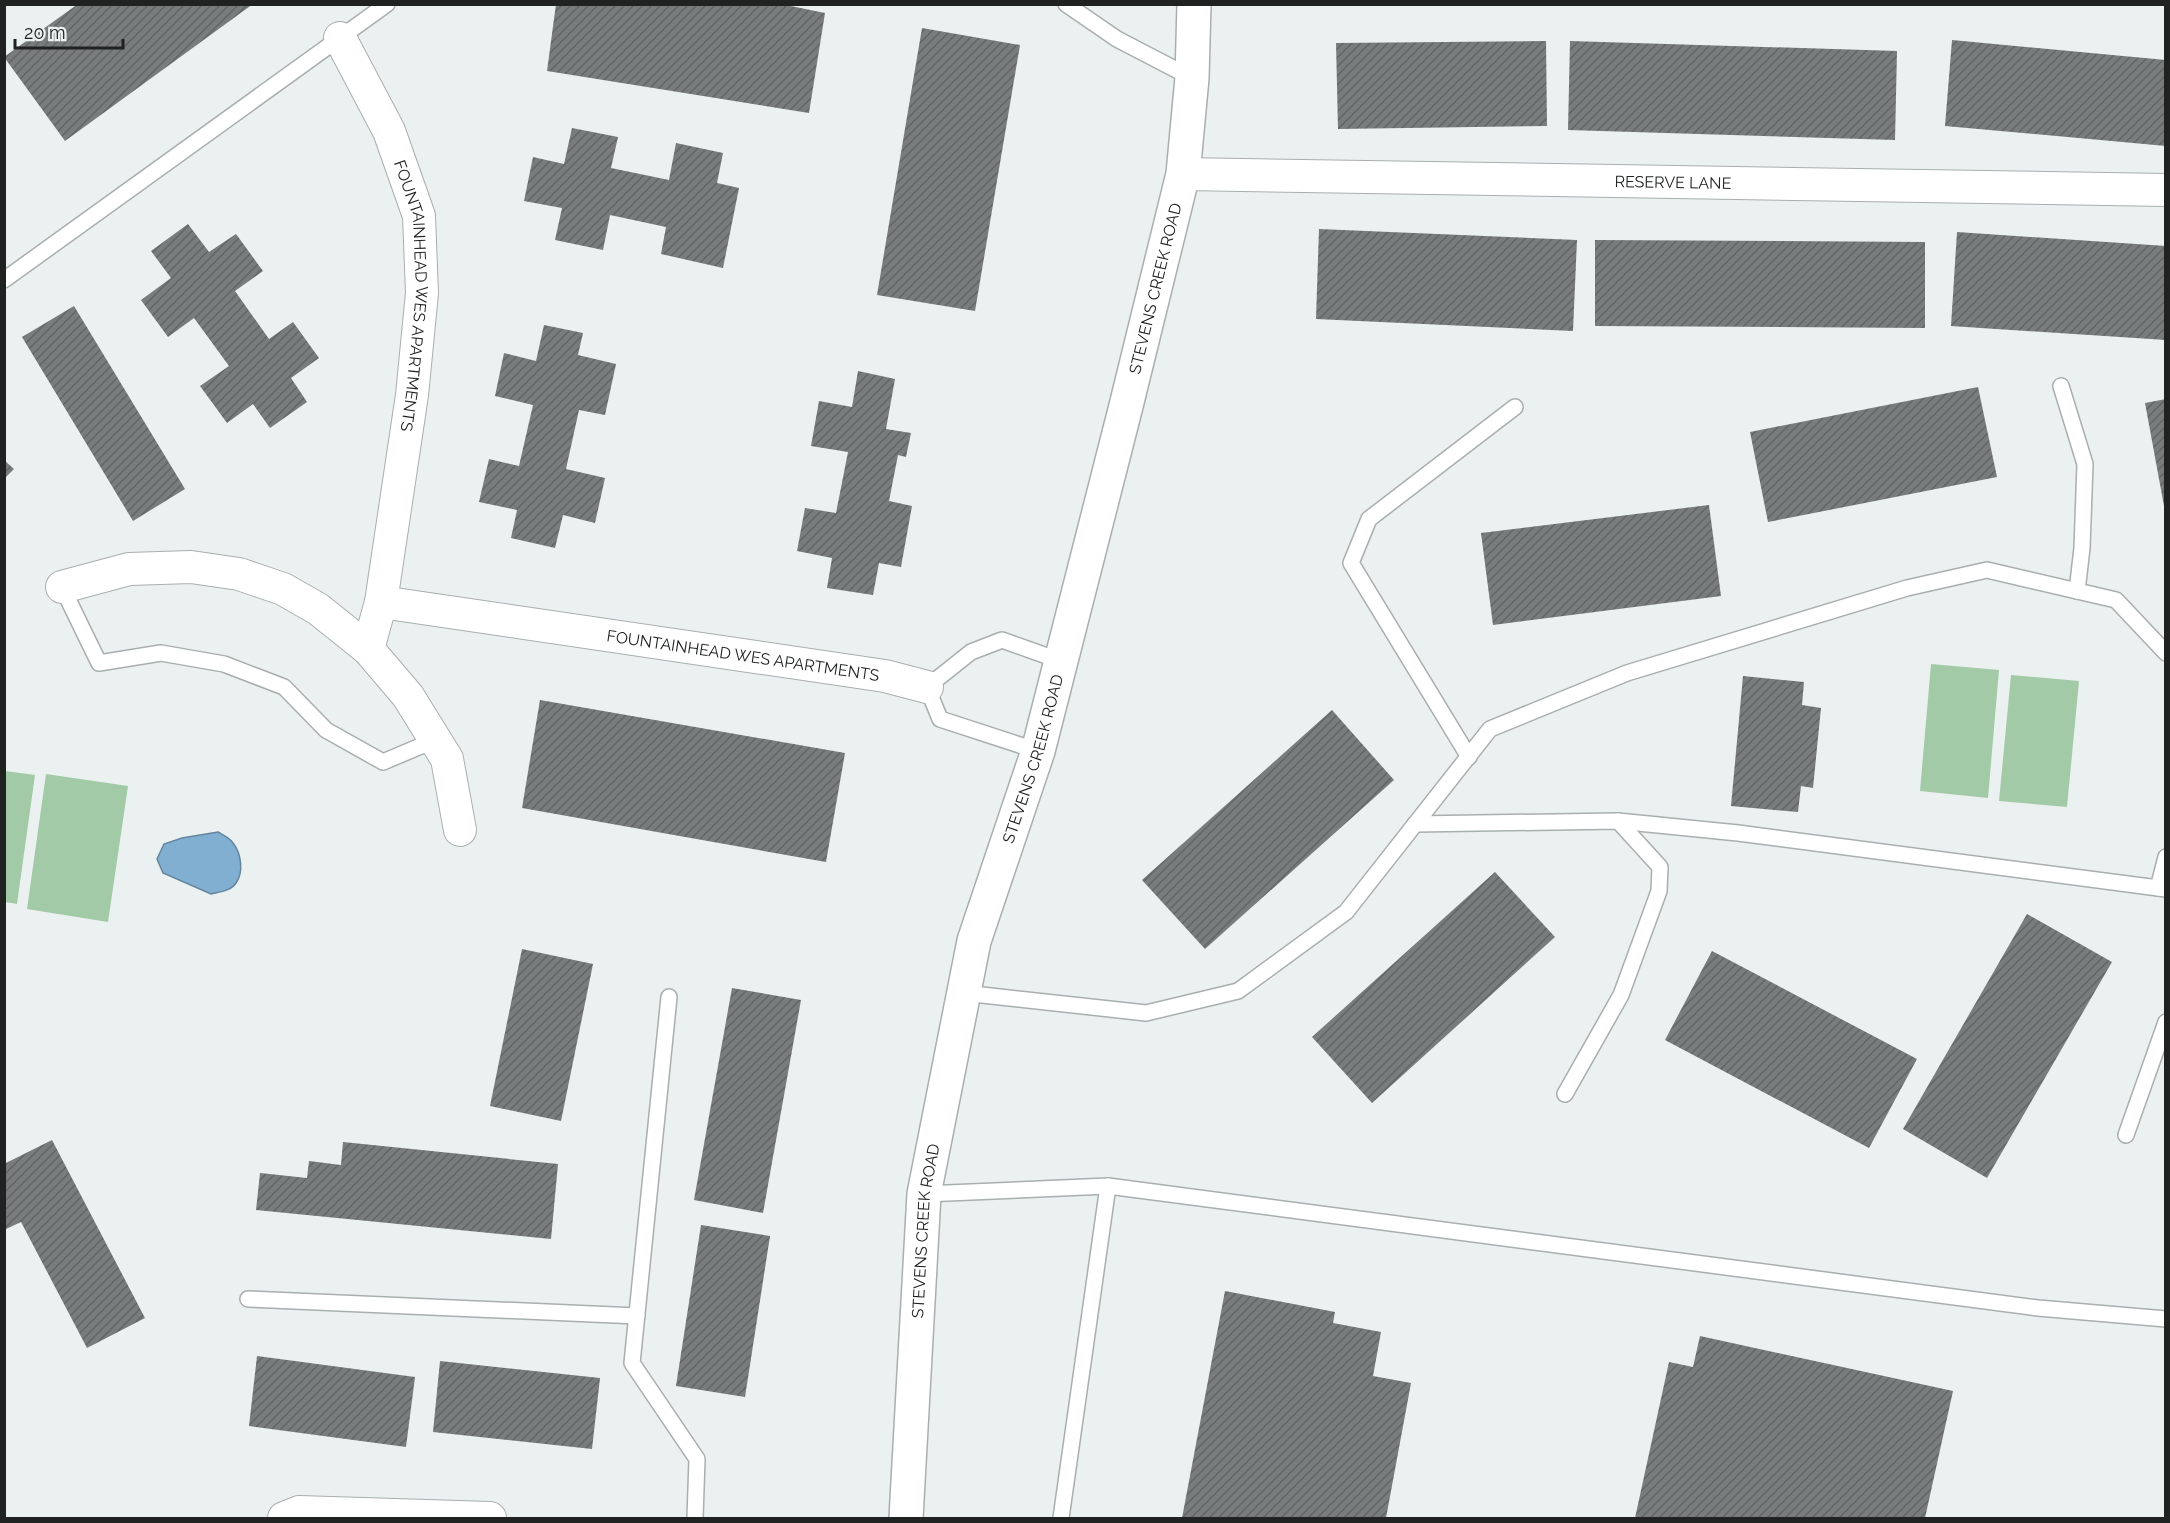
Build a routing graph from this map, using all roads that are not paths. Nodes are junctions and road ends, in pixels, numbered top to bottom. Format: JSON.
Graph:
{"nodes":[{"id":1,"x":387,"y":4,"type":"edge"},
{"id":2,"x":1066,"y":4,"type":"edge"},
{"id":3,"x":1194,"y":4,"type":"edge"},
{"id":4,"x":340,"y":38,"type":"junction"},
{"id":5,"x":1192,"y":78,"type":"junction"},
{"id":6,"x":1183,"y":174,"type":"junction"},
{"id":7,"x":2166,"y":190,"type":"edge"},
{"id":8,"x":4,"y":280,"type":"edge"},
{"id":9,"x":2061,"y":386,"type":"dead end"},
{"id":10,"x":1515,"y":406,"type":"dead end"},
{"id":11,"x":62,"y":587,"type":"joint"},
{"id":12,"x":2078,"y":591,"type":"junction"},
{"id":13,"x":381,"y":603,"type":"junction"},
{"id":14,"x":368,"y":649,"type":"junction"},
{"id":15,"x":2166,"y":653,"type":"edge"},
{"id":16,"x":1061,"y":661,"type":"junction"},
{"id":17,"x":927,"y":687,"type":"junction"},
{"id":18,"x":435,"y":740,"type":"junction"},
{"id":19,"x":1038,"y":751,"type":"junction"},
{"id":20,"x":1468,"y":757,"type":"junction"},
{"id":21,"x":1618,"y":821,"type":"junction"},
{"id":22,"x":1415,"y":825,"type":"junction"},
{"id":23,"x":460,"y":830,"type":"dead end"},
{"id":24,"x":2166,"y":857,"type":"edge"},
{"id":25,"x":2162,"y":889,"type":"edge"},
{"id":26,"x":964,"y":993,"type":"junction"},
{"id":27,"x":669,"y":997,"type":"dead end"},
{"id":28,"x":2166,"y":1022,"type":"edge"},
{"id":29,"x":1565,"y":1094,"type":"dead end"},
{"id":30,"x":2126,"y":1135,"type":"dead end"},
{"id":31,"x":1108,"y":1186,"type":"junction"},
{"id":32,"x":924,"y":1194,"type":"junction"},
{"id":33,"x":248,"y":1299,"type":"dead end"},
{"id":34,"x":637,"y":1316,"type":"junction"},
{"id":35,"x":2166,"y":1319,"type":"edge"},
{"id":36,"x":284,"y":1518,"type":"edge"},
{"id":37,"x":490,"y":1518,"type":"edge"},
{"id":38,"x":694,"y":1518,"type":"edge"},
{"id":39,"x":906,"y":1518,"type":"edge"},
{"id":40,"x":1060,"y":1518,"type":"edge"}],
"edges":[{"from":1,"to":4,"type":"lane"},
{"from":2,"to":5,"type":"lane"},
{"from":3,"to":5,"type":"street","name":"STEVENS CREEK ROAD"},
{"from":4,"to":8,"type":"lane"},
{"from":4,"to":13,"type":"street","name":"FOUNTAINHEAD WES APARTMENTS"},
{"from":5,"to":6,"type":"street","name":"STEVENS CREEK ROAD"},
{"from":6,"to":7,"type":"street","name":"RESERVE LANE"},
{"from":6,"to":16,"type":"street","name":"STEVENS CREEK ROAD"},
{"from":9,"to":12,"type":"lane"},
{"from":10,"to":20,"type":"lane"},
{"from":11,"to":14,"type":"street"},
{"from":11,"to":18,"type":"lane"},
{"from":12,"to":15,"type":"lane"},
{"from":12,"to":20,"type":"lane"},
{"from":13,"to":14,"type":"street","name":"FOUNTAINHEAD WES APARTMENTS"},
{"from":13,"to":17,"type":"street","name":"FOUNTAINHEAD WES APARTMENTS"},
{"from":14,"to":18,"type":"street"},
{"from":16,"to":17,"type":"lane"},
{"from":16,"to":19,"type":"street","name":"STEVENS CREEK ROAD"},
{"from":17,"to":19,"type":"lane"},
{"from":18,"to":23,"type":"street"},
{"from":19,"to":26,"type":"street","name":"STEVENS CREEK ROAD"},
{"from":20,"to":22,"type":"lane"},
{"from":21,"to":22,"type":"lane"},
{"from":21,"to":25,"type":"lane"},
{"from":21,"to":29,"type":"lane"},
{"from":22,"to":26,"type":"lane"},
{"from":24,"to":25,"type":"lane"},
{"from":26,"to":32,"type":"street","name":"STEVENS CREEK ROAD"},
{"from":27,"to":34,"type":"lane"},
{"from":28,"to":30,"type":"lane"},
{"from":31,"to":32,"type":"lane"},
{"from":31,"to":35,"type":"lane"},
{"from":31,"to":40,"type":"lane"},
{"from":32,"to":39,"type":"street","name":"STEVENS CREEK ROAD"},
{"from":33,"to":34,"type":"lane"},
{"from":34,"to":38,"type":"lane"},
{"from":36,"to":37,"type":"street"}]}
